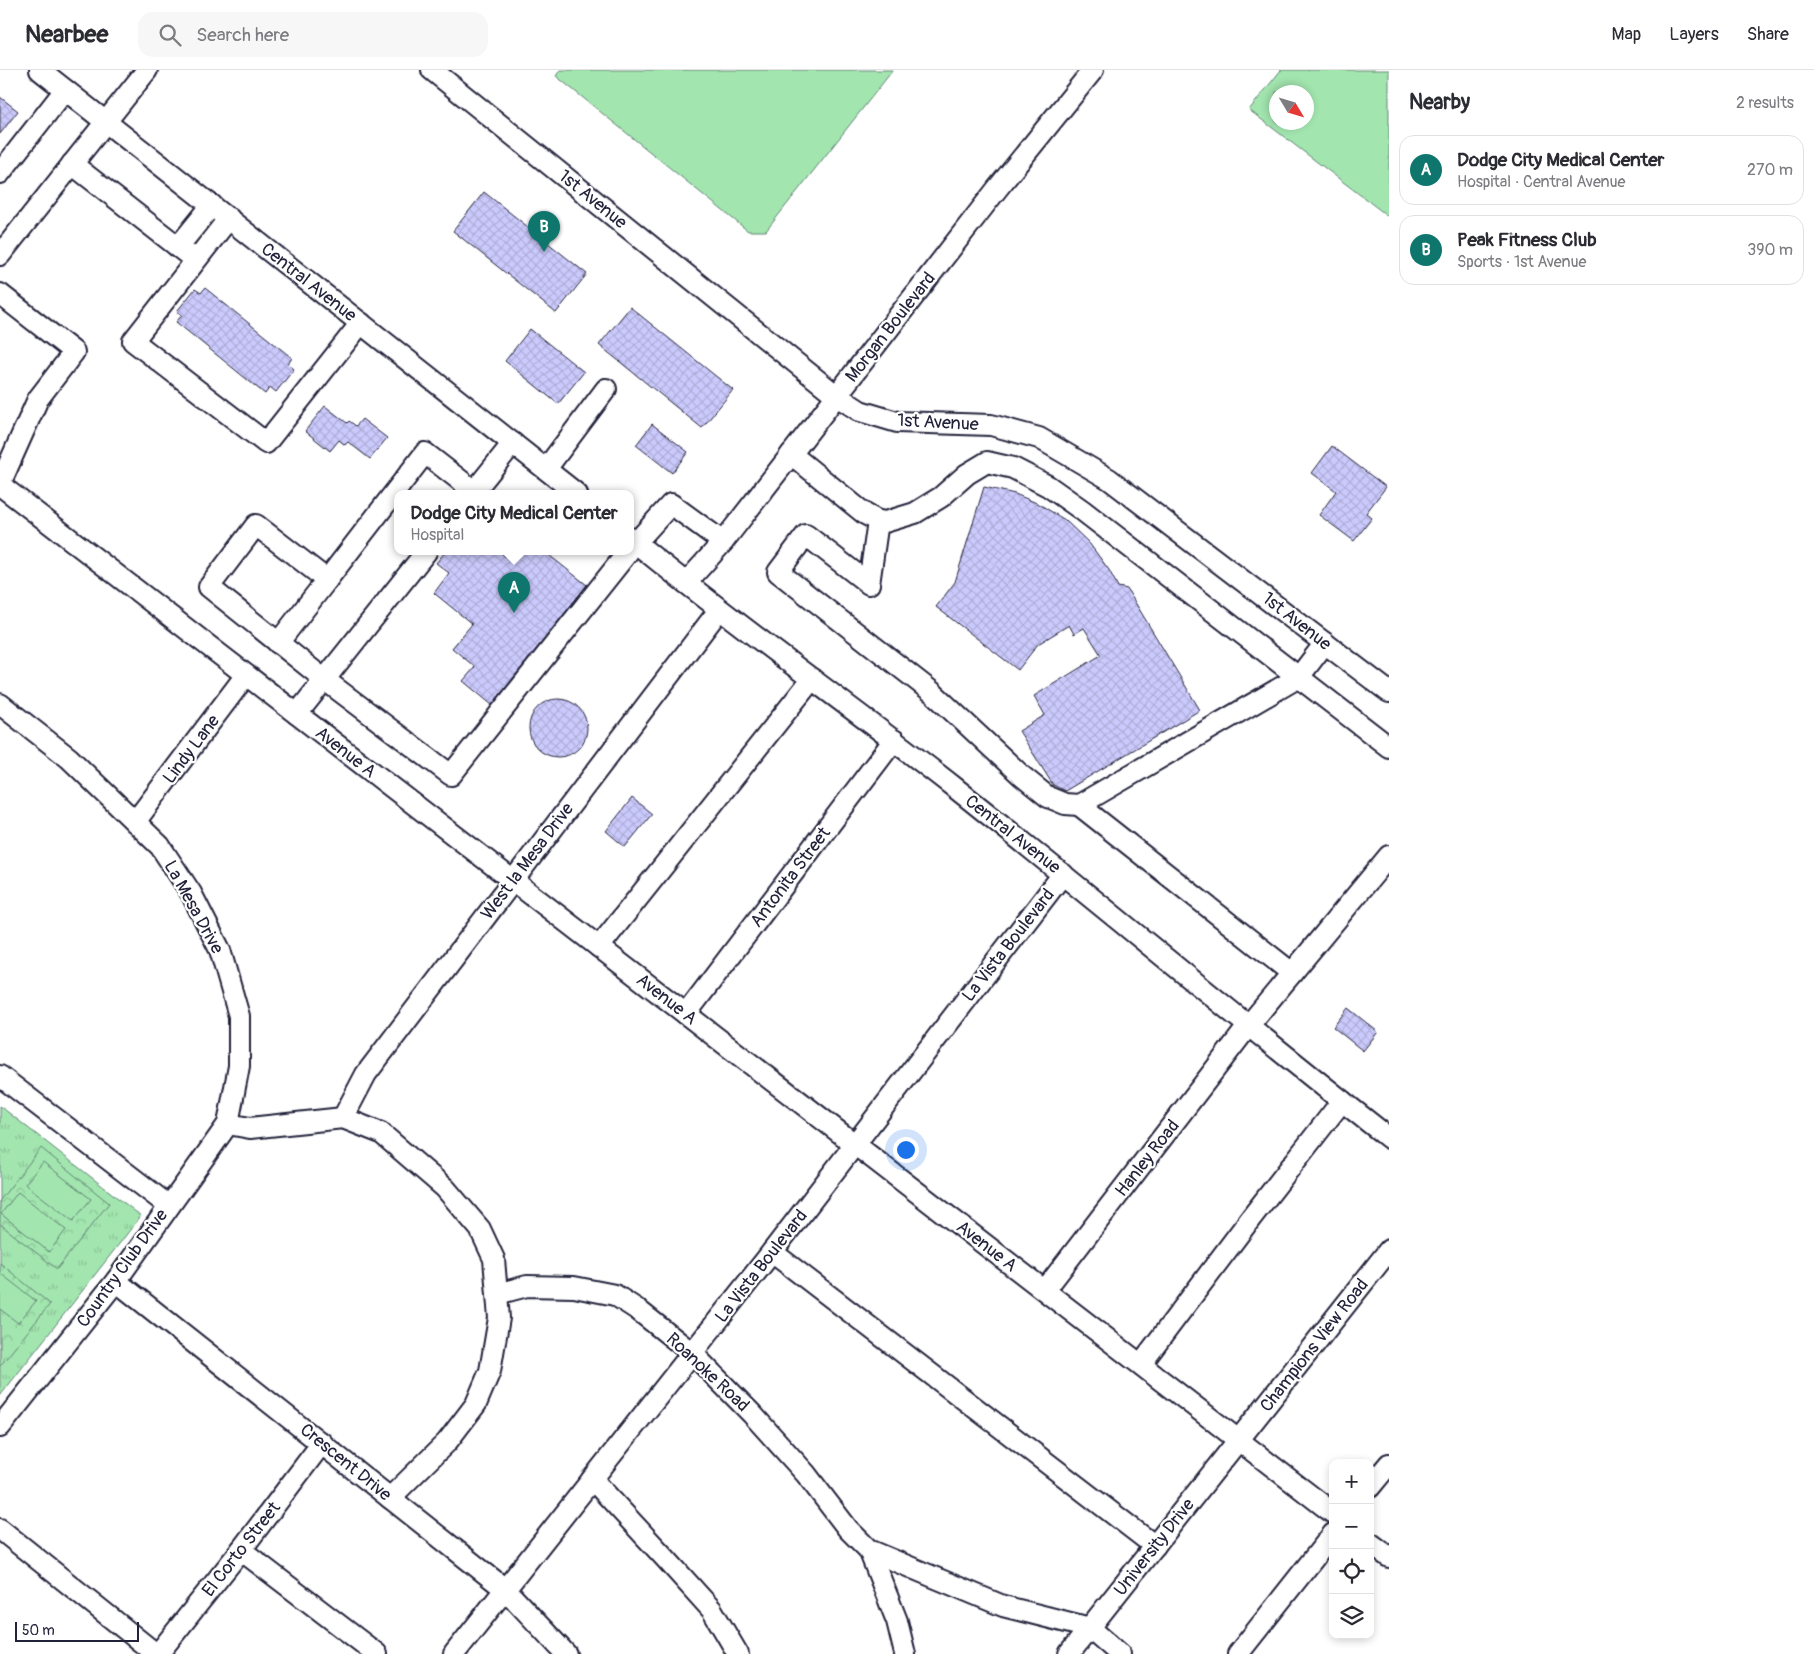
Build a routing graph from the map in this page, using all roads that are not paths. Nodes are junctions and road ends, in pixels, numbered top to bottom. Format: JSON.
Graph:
{"nodes":[{"id":1,"x":40,"y":70,"type":"edge"},
{"id":2,"x":147,"y":70,"type":"edge"},
{"id":3,"x":432,"y":70,"type":"edge"},
{"id":4,"x":1093,"y":70,"type":"edge"},
{"id":5,"x":65,"y":90,"type":"junction"},
{"id":6,"x":106,"y":123,"type":"junction"},
{"id":7,"x":72,"y":164,"type":"junction"},
{"id":8,"x":0,"y":172,"type":"edge"},
{"id":9,"x":212,"y":205,"type":"junction"},
{"id":10,"x":229,"y":218,"type":"junction"},
{"id":11,"x":178,"y":247,"type":"junction"},
{"id":12,"x":0,"y":255,"type":"edge"},
{"id":13,"x":195,"y":260,"type":"junction"},
{"id":14,"x":0,"y":294,"type":"edge"},
{"id":15,"x":360,"y":323,"type":"junction"},
{"id":16,"x":606,"y":389,"type":"dead end"},
{"id":17,"x":837,"y":396,"type":"junction"},
{"id":18,"x":513,"y":443,"type":"junction"},
{"id":19,"x":791,"y":454,"type":"junction"},
{"id":20,"x":546,"y":469,"type":"junction"},
{"id":21,"x":0,"y":484,"type":"edge"},
{"id":22,"x":397,"y":490,"type":"edge"},
{"id":23,"x":469,"y":490,"type":"edge"},
{"id":24,"x":475,"y":490,"type":"edge"},
{"id":25,"x":572,"y":490,"type":"edge"},
{"id":26,"x":394,"y":494,"type":"edge"},
{"id":27,"x":878,"y":521,"type":"junction"},
{"id":28,"x":634,"y":542,"type":"edge"},
{"id":29,"x":723,"y":542,"type":"junction"},
{"id":30,"x":634,"y":547,"type":"edge"},
{"id":31,"x":424,"y":555,"type":"edge"},
{"id":32,"x":623,"y":555,"type":"edge"},
{"id":33,"x":327,"y":580,"type":"junction"},
{"id":34,"x":686,"y":583,"type":"junction"},
{"id":35,"x":719,"y":610,"type":"junction"},
{"id":36,"x":278,"y":643,"type":"junction"},
{"id":37,"x":1325,"y":643,"type":"junction"},
{"id":38,"x":246,"y":675,"type":"junction"},
{"id":39,"x":1299,"y":677,"type":"junction"},
{"id":40,"x":812,"y":679,"type":"junction"},
{"id":41,"x":325,"y":680,"type":"junction"},
{"id":42,"x":1389,"y":692,"type":"edge"},
{"id":43,"x":0,"y":704,"type":"edge"},
{"id":44,"x":297,"y":714,"type":"junction"},
{"id":45,"x":894,"y":740,"type":"junction"},
{"id":46,"x":1389,"y":747,"type":"edge"},
{"id":47,"x":1079,"y":805,"type":"junction"},
{"id":48,"x":135,"y":822,"type":"junction"},
{"id":49,"x":1389,"y":856,"type":"edge"},
{"id":50,"x":1064,"y":874,"type":"junction"},
{"id":51,"x":513,"y":880,"type":"junction"},
{"id":52,"x":599,"y":947,"type":"junction"},
{"id":53,"x":1292,"y":973,"type":"junction"},
{"id":54,"x":686,"y":1014,"type":"junction"},
{"id":55,"x":1249,"y":1025,"type":"junction"},
{"id":56,"x":0,"y":1076,"type":"edge"},
{"id":57,"x":1342,"y":1101,"type":"junction"},
{"id":58,"x":343,"y":1118,"type":"junction"},
{"id":59,"x":228,"y":1124,"type":"junction"},
{"id":60,"x":1389,"y":1138,"type":"edge"},
{"id":61,"x":855,"y":1144,"type":"junction"},
{"id":62,"x":169,"y":1206,"type":"junction"},
{"id":63,"x":1389,"y":1250,"type":"edge"},
{"id":64,"x":772,"y":1252,"type":"junction"},
{"id":65,"x":116,"y":1281,"type":"junction"},
{"id":66,"x":1045,"y":1290,"type":"junction"},
{"id":67,"x":497,"y":1294,"type":"junction"},
{"id":68,"x":692,"y":1353,"type":"junction"},
{"id":69,"x":1141,"y":1364,"type":"junction"},
{"id":70,"x":0,"y":1427,"type":"edge"},
{"id":71,"x":1238,"y":1440,"type":"junction"},
{"id":72,"x":322,"y":1443,"type":"junction"},
{"id":73,"x":1389,"y":1464,"type":"edge"},
{"id":74,"x":592,"y":1479,"type":"junction"},
{"id":75,"x":1374,"y":1482,"type":"edge"},
{"id":76,"x":390,"y":1498,"type":"junction"},
{"id":77,"x":1329,"y":1511,"type":"edge"},
{"id":78,"x":0,"y":1529,"type":"edge"},
{"id":79,"x":1329,"y":1539,"type":"edge"},
{"id":80,"x":1155,"y":1546,"type":"junction"},
{"id":81,"x":1374,"y":1546,"type":"edge"},
{"id":82,"x":240,"y":1550,"type":"junction"},
{"id":83,"x":869,"y":1550,"type":"junction"},
{"id":84,"x":1389,"y":1557,"type":"edge"},
{"id":85,"x":505,"y":1589,"type":"junction"},
{"id":86,"x":1090,"y":1628,"type":"junction"},
{"id":87,"x":157,"y":1654,"type":"edge"},
{"id":88,"x":377,"y":1654,"type":"edge"},
{"id":89,"x":454,"y":1654,"type":"edge"},
{"id":90,"x":566,"y":1654,"type":"edge"},
{"id":91,"x":738,"y":1654,"type":"edge"},
{"id":92,"x":905,"y":1654,"type":"edge"},
{"id":93,"x":1069,"y":1654,"type":"edge"},
{"id":94,"x":1120,"y":1654,"type":"edge"},
{"id":95,"x":1238,"y":1654,"type":"edge"}],
"edges":[{"from":1,"to":5,"type":"street","name":"Central Avenue"},
{"from":2,"to":6,"type":"street"},
{"from":3,"to":17,"type":"street","name":"1st Avenue"},
{"from":4,"to":17,"type":"street","name":"Morgan Boulevard"},
{"from":5,"to":6,"type":"street","name":"Central Avenue"},
{"from":5,"to":8,"type":"street"},
{"from":6,"to":7,"type":"street"},
{"from":6,"to":9,"type":"street","name":"Central Avenue"},
{"from":7,"to":11,"type":"street"},
{"from":7,"to":12,"type":"street"},
{"from":9,"to":10,"type":"street","name":"Central Avenue"},
{"from":9,"to":11,"type":"street"},
{"from":10,"to":13,"type":"street"},
{"from":10,"to":15,"type":"street","name":"Central Avenue"},
{"from":11,"to":13,"type":"street"},
{"from":13,"to":15,"type":"street"},
{"from":14,"to":21,"type":"street"},
{"from":15,"to":18,"type":"street","name":"Central Avenue"},
{"from":16,"to":20,"type":"street"},
{"from":17,"to":19,"type":"street","name":"Morgan Boulevard"},
{"from":17,"to":37,"type":"street","name":"1st Avenue"},
{"from":18,"to":20,"type":"street","name":"Central Avenue"},
{"from":18,"to":24,"type":"street"},
{"from":19,"to":27,"type":"street"},
{"from":19,"to":29,"type":"street","name":"Morgan Boulevard"},
{"from":20,"to":25,"type":"street","name":"Central Avenue"},
{"from":21,"to":38,"type":"street","name":"Avenue A"},
{"from":22,"to":23,"type":"street"},
{"from":26,"to":33,"type":"street"},
{"from":27,"to":39,"type":"street"},
{"from":27,"to":47,"type":"street"},
{"from":28,"to":29,"type":"street"},
{"from":29,"to":34,"type":"street","name":"Morgan Boulevard"},
{"from":30,"to":34,"type":"street","name":"Central Avenue"},
{"from":31,"to":41,"type":"street"},
{"from":32,"to":41,"type":"street"},
{"from":33,"to":36,"type":"street"},
{"from":33,"to":36,"type":"street"},
{"from":34,"to":35,"type":"street","name":"Central Avenue"},
{"from":35,"to":40,"type":"street","name":"Central Avenue"},
{"from":35,"to":51,"type":"street","name":"West la Mesa Drive"},
{"from":36,"to":41,"type":"street"},
{"from":37,"to":39,"type":"street"},
{"from":37,"to":42,"type":"street","name":"1st Avenue"},
{"from":38,"to":44,"type":"street","name":"Avenue A"},
{"from":38,"to":48,"type":"street","name":"Lindy Lane"},
{"from":39,"to":46,"type":"street"},
{"from":39,"to":47,"type":"street"},
{"from":40,"to":45,"type":"street","name":"Central Avenue"},
{"from":40,"to":52,"type":"street"},
{"from":41,"to":44,"type":"street"},
{"from":43,"to":48,"type":"street","name":"La Mesa Drive"},
{"from":44,"to":51,"type":"street","name":"Avenue A"},
{"from":45,"to":50,"type":"street","name":"Central Avenue"},
{"from":45,"to":54,"type":"street","name":"Antonita Street"},
{"from":47,"to":53,"type":"street"},
{"from":48,"to":59,"type":"street","name":"La Mesa Drive"},
{"from":49,"to":53,"type":"street","name":"Hanley Road"},
{"from":50,"to":55,"type":"street","name":"Central Avenue"},
{"from":50,"to":61,"type":"street","name":"La Vista Boulevard"},
{"from":51,"to":52,"type":"street","name":"Avenue A"},
{"from":51,"to":58,"type":"street","name":"West la Mesa Drive"},
{"from":52,"to":54,"type":"street","name":"Avenue A"},
{"from":53,"to":55,"type":"street","name":"Hanley Road"},
{"from":54,"to":61,"type":"street","name":"Avenue A"},
{"from":55,"to":57,"type":"street","name":"Central Avenue"},
{"from":55,"to":66,"type":"street","name":"Hanley Road"},
{"from":56,"to":62,"type":"street","name":"Country Club Drive"},
{"from":57,"to":60,"type":"street","name":"Central Avenue"},
{"from":57,"to":69,"type":"street"},
{"from":58,"to":59,"type":"street"},
{"from":58,"to":67,"type":"street"},
{"from":59,"to":62,"type":"street"},
{"from":61,"to":64,"type":"street","name":"La Vista Boulevard"},
{"from":61,"to":66,"type":"street","name":"Avenue A"},
{"from":62,"to":65,"type":"street","name":"Country Club Drive"},
{"from":63,"to":71,"type":"street","name":"Champions View Road"},
{"from":64,"to":68,"type":"street","name":"La Vista Boulevard"},
{"from":64,"to":80,"type":"street"},
{"from":65,"to":70,"type":"street","name":"Country Club Drive"},
{"from":65,"to":72,"type":"street","name":"Crescent Drive"},
{"from":66,"to":69,"type":"street","name":"Avenue A"},
{"from":67,"to":68,"type":"street","name":"Roanoke Road"},
{"from":67,"to":76,"type":"street"},
{"from":68,"to":74,"type":"street","name":"La Vista Boulevard"},
{"from":68,"to":83,"type":"street","name":"Roanoke Road"},
{"from":69,"to":71,"type":"street","name":"Avenue A"},
{"from":71,"to":77,"type":"street","name":"Avenue A"},
{"from":71,"to":80,"type":"street","name":"University Drive"},
{"from":72,"to":76,"type":"street","name":"Crescent Drive"},
{"from":72,"to":82,"type":"street","name":"El Corto Street"},
{"from":73,"to":75,"type":"street"},
{"from":74,"to":85,"type":"street","name":"La Vista Boulevard"},
{"from":74,"to":91,"type":"street"},
{"from":76,"to":85,"type":"street","name":"Crescent Drive"},
{"from":78,"to":87,"type":"street"},
{"from":79,"to":95,"type":"street"},
{"from":80,"to":86,"type":"street","name":"University Drive"},
{"from":81,"to":84,"type":"street"},
{"from":82,"to":87,"type":"street","name":"El Corto Street"},
{"from":82,"to":88,"type":"street"},
{"from":83,"to":86,"type":"street","name":"Roanoke Road"},
{"from":83,"to":92,"type":"street","name":"Roanoke Road"},
{"from":85,"to":89,"type":"street","name":"La Vista Boulevard"},
{"from":85,"to":90,"type":"street","name":"Crescent Drive"},
{"from":86,"to":93,"type":"street","name":"University Drive"},
{"from":86,"to":94,"type":"street","name":"Roanoke Road"}]}
